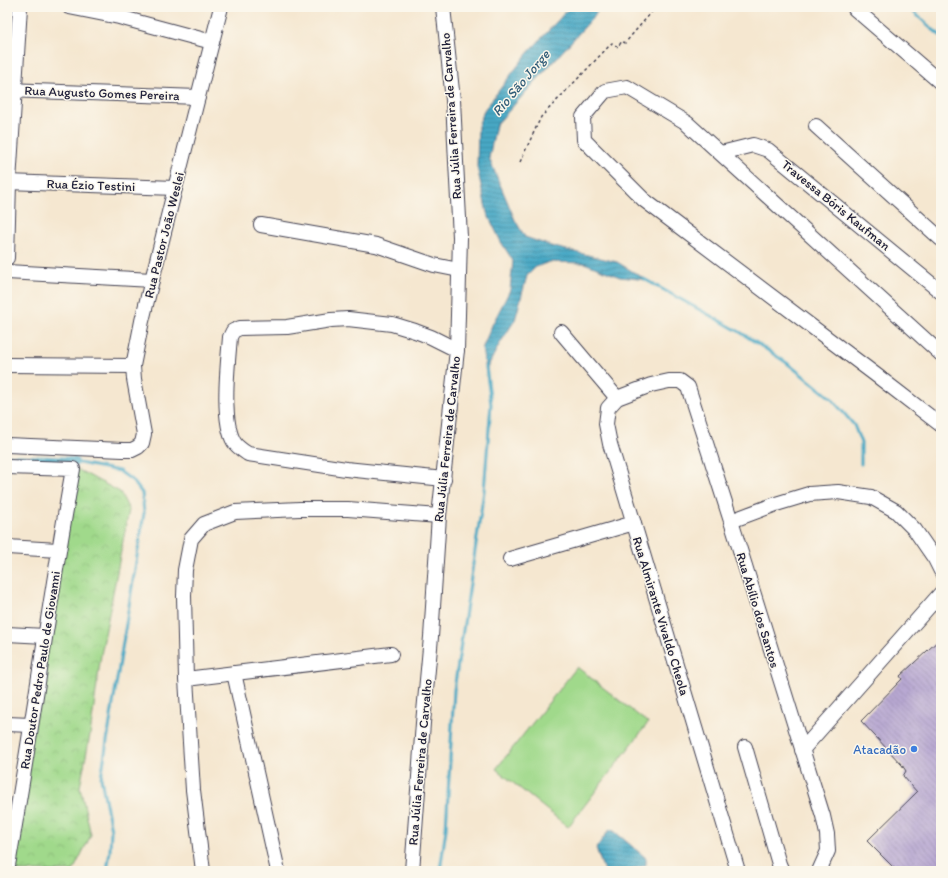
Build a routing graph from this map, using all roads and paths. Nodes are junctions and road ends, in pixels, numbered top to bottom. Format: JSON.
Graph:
{"nodes":[{"id":1,"x":20,"y":7,"type":"edge"},
{"id":2,"x":69,"y":7,"type":"edge"},
{"id":3,"x":221,"y":7,"type":"edge"},
{"id":4,"x":443,"y":7,"type":"edge"},
{"id":5,"x":656,"y":7,"type":"edge"},
{"id":6,"x":855,"y":9,"type":"dead end"},
{"id":7,"x":212,"y":42,"type":"junction"},
{"id":8,"x":941,"y":83,"type":"edge"},
{"id":9,"x":11,"y":90,"type":"edge"},
{"id":10,"x":198,"y":97,"type":"junction"},
{"id":11,"x":816,"y":126,"type":"dead end"},
{"id":12,"x":721,"y":153,"type":"junction"},
{"id":13,"x":520,"y":162,"type":"dead end"},
{"id":14,"x":8,"y":182,"type":"edge"},
{"id":15,"x":176,"y":188,"type":"junction"},
{"id":16,"x":261,"y":225,"type":"dead end"},
{"id":17,"x":941,"y":239,"type":"edge"},
{"id":18,"x":7,"y":258,"type":"edge"},
{"id":19,"x":459,"y":270,"type":"junction"},
{"id":20,"x":7,"y":272,"type":"edge"},
{"id":21,"x":152,"y":280,"type":"junction"},
{"id":22,"x":941,"y":292,"type":"edge"},
{"id":23,"x":561,"y":332,"type":"dead end"},
{"id":24,"x":457,"y":350,"type":"junction"},
{"id":25,"x":941,"y":354,"type":"edge"},
{"id":26,"x":7,"y":365,"type":"edge"},
{"id":27,"x":133,"y":366,"type":"junction"},
{"id":28,"x":617,"y":398,"type":"junction"},
{"id":29,"x":941,"y":425,"type":"edge"},
{"id":30,"x":7,"y":445,"type":"edge"},
{"id":31,"x":7,"y":467,"type":"edge"},
{"id":32,"x":444,"y":479,"type":"junction"},
{"id":33,"x":439,"y":516,"type":"junction"},
{"id":34,"x":731,"y":521,"type":"junction"},
{"id":35,"x":634,"y":523,"type":"junction"},
{"id":36,"x":7,"y":547,"type":"edge"},
{"id":37,"x":58,"y":550,"type":"junction"},
{"id":38,"x":510,"y":559,"type":"dead end"},
{"id":39,"x":941,"y":571,"type":"edge"},
{"id":40,"x":941,"y":593,"type":"edge"},
{"id":41,"x":7,"y":634,"type":"edge"},
{"id":42,"x":45,"y":636,"type":"junction"},
{"id":43,"x":390,"y":654,"type":"dead end"},
{"id":44,"x":234,"y":673,"type":"junction"},
{"id":45,"x":186,"y":679,"type":"junction"},
{"id":46,"x":7,"y":724,"type":"edge"},
{"id":47,"x":31,"y":725,"type":"junction"},
{"id":48,"x":745,"y":747,"type":"dead end"},
{"id":49,"x":802,"y":750,"type":"junction"},
{"id":50,"x":12,"y":816,"type":"edge"},
{"id":51,"x":412,"y":867,"type":"edge"},
{"id":52,"x":7,"y":871,"type":"edge"},
{"id":53,"x":204,"y":871,"type":"edge"},
{"id":54,"x":278,"y":871,"type":"edge"},
{"id":55,"x":401,"y":871,"type":"edge"},
{"id":56,"x":738,"y":871,"type":"edge"},
{"id":57,"x":782,"y":871,"type":"edge"},
{"id":58,"x":819,"y":871,"type":"edge"}],
"edges":[{"from":1,"to":9,"type":"street"},
{"from":2,"to":7,"type":"street"},
{"from":3,"to":7,"type":"street","name":"Rua Pastor João Weslei"},
{"from":4,"to":19,"type":"street","name":"Rua Júlia Ferreira de Carvalho"},
{"from":5,"to":13,"type":"path"},
{"from":6,"to":8,"type":"street"},
{"from":7,"to":10,"type":"street","name":"Rua Pastor João Weslei"},
{"from":9,"to":10,"type":"street","name":"Rua Augusto Gomes Pereira"},
{"from":9,"to":14,"type":"street"},
{"from":10,"to":15,"type":"street","name":"Rua Pastor João Weslei"},
{"from":11,"to":17,"type":"street"},
{"from":12,"to":22,"type":"street","name":"Travessa Bóris Kaufman"},
{"from":12,"to":25,"type":"street"},
{"from":12,"to":29,"type":"street"},
{"from":14,"to":15,"type":"street","name":"Rua Ézio Testini"},
{"from":14,"to":18,"type":"street"},
{"from":15,"to":21,"type":"street","name":"Rua Pastor João Weslei"},
{"from":16,"to":19,"type":"street"},
{"from":19,"to":24,"type":"street","name":"Rua Júlia Ferreira de Carvalho"},
{"from":20,"to":21,"type":"street"},
{"from":21,"to":27,"type":"street","name":"Rua Pastor João Weslei"},
{"from":23,"to":28,"type":"street"},
{"from":24,"to":32,"type":"street","name":"Rua Júlia Ferreira de Carvalho"},
{"from":24,"to":32,"type":"street"},
{"from":26,"to":27,"type":"street"},
{"from":27,"to":30,"type":"street","name":"Rua Pastor João Weslei"},
{"from":28,"to":34,"type":"street","name":"Rua Abílio dos Santos"},
{"from":28,"to":35,"type":"street","name":"Rua Almirante Vivaldo Cheola"},
{"from":31,"to":37,"type":"street","name":"Rua Doutor Pedro Paulo de Giovanni"},
{"from":32,"to":33,"type":"street","name":"Rua Júlia Ferreira de Carvalho"},
{"from":33,"to":45,"type":"street"},
{"from":33,"to":51,"type":"street","name":"Rua Júlia Ferreira de Carvalho"},
{"from":34,"to":39,"type":"street"},
{"from":34,"to":49,"type":"street","name":"Rua Abílio dos Santos"},
{"from":35,"to":38,"type":"street"},
{"from":35,"to":56,"type":"street","name":"Rua Almirante Vivaldo Cheola"},
{"from":36,"to":37,"type":"street"},
{"from":37,"to":42,"type":"street","name":"Rua Doutor Pedro Paulo de Giovanni"},
{"from":40,"to":49,"type":"street"},
{"from":41,"to":42,"type":"street"},
{"from":42,"to":47,"type":"street","name":"Rua Doutor Pedro Paulo de Giovanni"},
{"from":43,"to":44,"type":"street"},
{"from":44,"to":45,"type":"street"},
{"from":44,"to":54,"type":"street"},
{"from":45,"to":53,"type":"street"},
{"from":46,"to":47,"type":"street"},
{"from":47,"to":50,"type":"street","name":"Rua Doutor Pedro Paulo de Giovanni"},
{"from":48,"to":57,"type":"street"},
{"from":49,"to":58,"type":"street","name":"Rua Abílio dos Santos"},
{"from":50,"to":52,"type":"street","name":"Rua Doutor Pedro Paulo de Giovanni"},
{"from":51,"to":55,"type":"street"}]}
